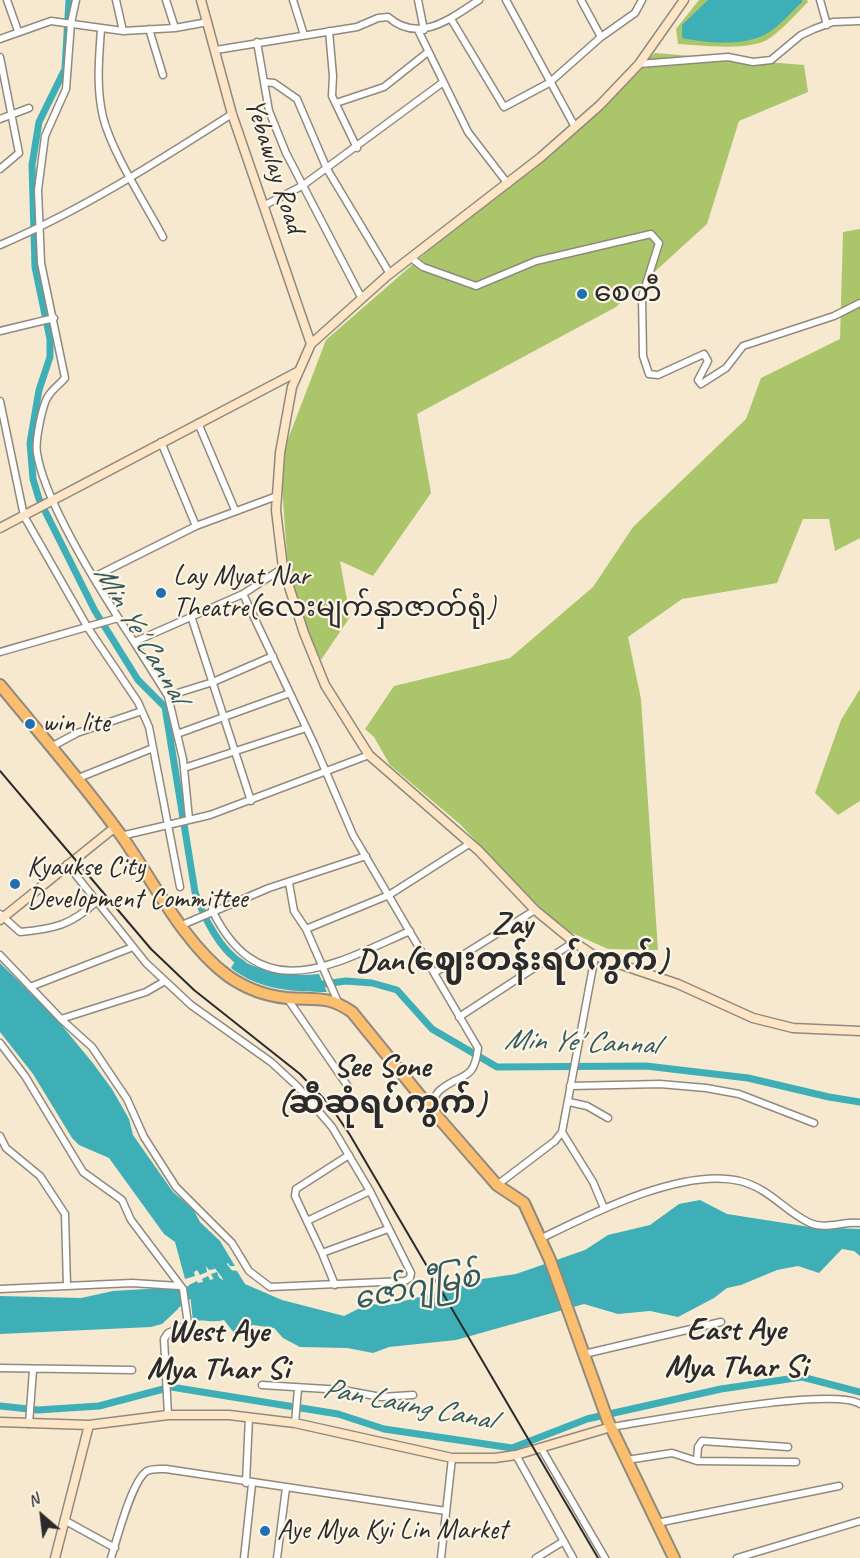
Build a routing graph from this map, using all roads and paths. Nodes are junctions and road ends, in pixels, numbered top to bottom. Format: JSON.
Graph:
{"nodes":[{"id":1,"x":4,"y":0,"type":"edge"},
{"id":2,"x":76,"y":0,"type":"edge"},
{"id":3,"x":116,"y":0,"type":"edge"},
{"id":4,"x":166,"y":0,"type":"edge"},
{"id":5,"x":201,"y":0,"type":"edge"},
{"id":6,"x":293,"y":0,"type":"edge"},
{"id":7,"x":417,"y":0,"type":"edge"},
{"id":8,"x":479,"y":0,"type":"edge"},
{"id":9,"x":506,"y":0,"type":"edge"},
{"id":10,"x":581,"y":0,"type":"edge"},
{"id":11,"x":642,"y":0,"type":"edge"},
{"id":12,"x":684,"y":0,"type":"edge"},
{"id":13,"x":820,"y":0,"type":"edge"},
{"id":14,"x":451,"y":19,"type":"junction"},
{"id":15,"x":860,"y":21,"type":"edge"},
{"id":16,"x":208,"y":22,"type":"junction"},
{"id":17,"x":70,"y":23,"type":"junction"},
{"id":18,"x":827,"y":25,"type":"junction"},
{"id":19,"x":149,"y":28,"type":"junction"},
{"id":20,"x":175,"y":28,"type":"junction"},
{"id":21,"x":101,"y":29,"type":"junction"},
{"id":22,"x":421,"y":30,"type":"junction"},
{"id":23,"x":18,"y":31,"type":"junction"},
{"id":24,"x":123,"y":31,"type":"junction"},
{"id":25,"x":329,"y":32,"type":"junction"},
{"id":26,"x":304,"y":35,"type":"junction"},
{"id":27,"x":601,"y":37,"type":"junction"},
{"id":28,"x":0,"y":39,"type":"edge"},
{"id":29,"x":256,"y":42,"type":"junction"},
{"id":30,"x":216,"y":50,"type":"junction"},
{"id":31,"x":428,"y":52,"type":"junction"},
{"id":32,"x":0,"y":57,"type":"edge"},
{"id":33,"x":639,"y":64,"type":"junction"},
{"id":34,"x":164,"y":75,"type":"dead end"},
{"id":35,"x":264,"y":82,"type":"junction"},
{"id":36,"x":442,"y":83,"type":"junction"},
{"id":37,"x":549,"y":83,"type":"junction"},
{"id":38,"x":336,"y":103,"type":"junction"},
{"id":39,"x":30,"y":108,"type":"dead end"},
{"id":40,"x":14,"y":114,"type":"junction"},
{"id":41,"x":232,"y":114,"type":"junction"},
{"id":42,"x":0,"y":119,"type":"edge"},
{"id":43,"x":575,"y":127,"type":"junction"},
{"id":44,"x":357,"y":148,"type":"junction"},
{"id":45,"x":0,"y":169,"type":"edge"},
{"id":46,"x":327,"y":169,"type":"junction"},
{"id":47,"x":132,"y":178,"type":"junction"},
{"id":48,"x":508,"y":184,"type":"junction"},
{"id":49,"x":302,"y":186,"type":"junction"},
{"id":50,"x":262,"y":206,"type":"junction"},
{"id":51,"x":38,"y":230,"type":"junction"},
{"id":52,"x":163,"y":237,"type":"dead end"},
{"id":53,"x":0,"y":245,"type":"edge"},
{"id":54,"x":411,"y":258,"type":"junction"},
{"id":55,"x":390,"y":274,"type":"junction"},
{"id":56,"x":362,"y":299,"type":"junction"},
{"id":57,"x":860,"y":303,"type":"edge"},
{"id":58,"x":54,"y":318,"type":"junction"},
{"id":59,"x":0,"y":331,"type":"edge"},
{"id":60,"x":310,"y":344,"type":"junction"},
{"id":61,"x":299,"y":371,"type":"junction"},
{"id":62,"x":0,"y":401,"type":"edge"},
{"id":63,"x":198,"y":423,"type":"junction"},
{"id":64,"x":161,"y":442,"type":"junction"},
{"id":65,"x":10,"y":450,"type":"junction"},
{"id":66,"x":0,"y":453,"type":"edge"},
{"id":67,"x":277,"y":496,"type":"junction"},
{"id":68,"x":50,"y":503,"type":"junction"},
{"id":69,"x":235,"y":510,"type":"junction"},
{"id":70,"x":27,"y":514,"type":"junction"},
{"id":71,"x":196,"y":526,"type":"junction"},
{"id":72,"x":0,"y":528,"type":"edge"},
{"id":73,"x":283,"y":568,"type":"junction"},
{"id":74,"x":94,"y":577,"type":"junction"},
{"id":75,"x":243,"y":594,"type":"junction"},
{"id":76,"x":191,"y":616,"type":"junction"},
{"id":77,"x":118,"y":618,"type":"junction"},
{"id":78,"x":91,"y":627,"type":"junction"},
{"id":79,"x":134,"y":642,"type":"junction"},
{"id":80,"x":0,"y":652,"type":"edge"},
{"id":81,"x":273,"y":656,"type":"junction"},
{"id":82,"x":213,"y":682,"type":"junction"},
{"id":83,"x":0,"y":685,"type":"edge"},
{"id":84,"x":290,"y":693,"type":"junction"},
{"id":85,"x":168,"y":696,"type":"junction"},
{"id":86,"x":142,"y":711,"type":"junction"},
{"id":87,"x":224,"y":715,"type":"junction"},
{"id":88,"x":306,"y":728,"type":"junction"},
{"id":89,"x":177,"y":734,"type":"junction"},
{"id":90,"x":50,"y":747,"type":"junction"},
{"id":91,"x":153,"y":748,"type":"junction"},
{"id":92,"x":235,"y":751,"type":"junction"},
{"id":93,"x":369,"y":755,"type":"junction"},
{"id":94,"x":184,"y":768,"type":"junction"},
{"id":95,"x":325,"y":773,"type":"junction"},
{"id":96,"x":76,"y":779,"type":"junction"},
{"id":97,"x":251,"y":801,"type":"junction"},
{"id":98,"x":187,"y":819,"type":"junction"},
{"id":99,"x":168,"y":824,"type":"junction"},
{"id":100,"x":118,"y":832,"type":"junction"},
{"id":101,"x":470,"y":844,"type":"junction"},
{"id":102,"x":366,"y":856,"type":"junction"},
{"id":103,"x":67,"y":864,"type":"junction"},
{"id":104,"x":289,"y":883,"type":"junction"},
{"id":105,"x":180,"y":887,"type":"dead end"},
{"id":106,"x":390,"y":895,"type":"junction"},
{"id":107,"x":96,"y":902,"type":"junction"},
{"id":108,"x":212,"y":910,"type":"junction"},
{"id":109,"x":535,"y":910,"type":"junction"},
{"id":110,"x":1,"y":917,"type":"edge"},
{"id":111,"x":182,"y":925,"type":"junction"},
{"id":112,"x":306,"y":929,"type":"junction"},
{"id":113,"x":410,"y":931,"type":"junction"},
{"id":114,"x":574,"y":942,"type":"junction"},
{"id":115,"x":133,"y":947,"type":"junction"},
{"id":116,"x":0,"y":955,"type":"edge"},
{"id":117,"x":595,"y":956,"type":"junction"},
{"id":118,"x":324,"y":970,"type":"junction"},
{"id":119,"x":434,"y":973,"type":"junction"},
{"id":120,"x":165,"y":981,"type":"junction"},
{"id":121,"x":30,"y":987,"type":"junction"},
{"id":122,"x":336,"y":997,"type":"junction"},
{"id":123,"x":287,"y":998,"type":"junction"},
{"id":124,"x":459,"y":1017,"type":"junction"},
{"id":125,"x":61,"y":1019,"type":"junction"},
{"id":126,"x":860,"y":1031,"type":"edge"},
{"id":127,"x":0,"y":1043,"type":"edge"},
{"id":128,"x":570,"y":1084,"type":"junction"},
{"id":129,"x":349,"y":1088,"type":"dead end"},
{"id":130,"x":569,"y":1102,"type":"junction"},
{"id":131,"x":429,"y":1108,"type":"junction"},
{"id":132,"x":608,"y":1118,"type":"dead end"},
{"id":133,"x":814,"y":1123,"type":"dead end"},
{"id":134,"x":562,"y":1132,"type":"junction"},
{"id":135,"x":0,"y":1137,"type":"edge"},
{"id":136,"x":349,"y":1155,"type":"junction"},
{"id":137,"x":497,"y":1185,"type":"junction"},
{"id":138,"x":370,"y":1191,"type":"junction"},
{"id":139,"x":604,"y":1208,"type":"junction"},
{"id":140,"x":307,"y":1221,"type":"junction"},
{"id":141,"x":860,"y":1223,"type":"edge"},
{"id":142,"x":387,"y":1228,"type":"junction"},
{"id":143,"x":542,"y":1238,"type":"junction"},
{"id":144,"x":322,"y":1252,"type":"junction"},
{"id":145,"x":334,"y":1285,"type":"junction"},
{"id":146,"x":67,"y":1286,"type":"junction"},
{"id":147,"x":179,"y":1286,"type":"junction"},
{"id":148,"x":0,"y":1289,"type":"edge"},
{"id":149,"x":721,"y":1322,"type":"dead end"},
{"id":150,"x":584,"y":1354,"type":"junction"},
{"id":151,"x":0,"y":1368,"type":"edge"},
{"id":152,"x":33,"y":1370,"type":"junction"},
{"id":153,"x":132,"y":1370,"type":"dead end"},
{"id":154,"x":262,"y":1385,"type":"dead end"},
{"id":155,"x":298,"y":1389,"type":"junction"},
{"id":156,"x":413,"y":1395,"type":"dead end"},
{"id":157,"x":860,"y":1404,"type":"edge"},
{"id":158,"x":168,"y":1415,"type":"junction"},
{"id":159,"x":249,"y":1416,"type":"junction"},
{"id":160,"x":0,"y":1422,"type":"edge"},
{"id":161,"x":295,"y":1423,"type":"junction"},
{"id":162,"x":29,"y":1424,"type":"junction"},
{"id":163,"x":610,"y":1424,"type":"junction"},
{"id":164,"x":89,"y":1425,"type":"junction"},
{"id":165,"x":541,"y":1448,"type":"junction"},
{"id":166,"x":788,"y":1448,"type":"dead end"},
{"id":167,"x":516,"y":1455,"type":"junction"},
{"id":168,"x":452,"y":1458,"type":"junction"},
{"id":169,"x":626,"y":1460,"type":"junction"},
{"id":170,"x":697,"y":1461,"type":"junction"},
{"id":171,"x":796,"y":1462,"type":"dead end"},
{"id":172,"x":249,"y":1483,"type":"junction"},
{"id":173,"x":839,"y":1486,"type":"dead end"},
{"id":174,"x":286,"y":1488,"type":"junction"},
{"id":175,"x":446,"y":1511,"type":"junction"},
{"id":176,"x":64,"y":1521,"type":"junction"},
{"id":177,"x":860,"y":1521,"type":"edge"},
{"id":178,"x":656,"y":1523,"type":"junction"},
{"id":179,"x":564,"y":1541,"type":"junction"},
{"id":180,"x":115,"y":1548,"type":"junction"},
{"id":181,"x":55,"y":1558,"type":"edge"},
{"id":182,"x":111,"y":1558,"type":"edge"},
{"id":183,"x":244,"y":1558,"type":"edge"},
{"id":184,"x":277,"y":1558,"type":"edge"},
{"id":185,"x":441,"y":1558,"type":"edge"},
{"id":186,"x":536,"y":1558,"type":"edge"},
{"id":187,"x":573,"y":1558,"type":"edge"},
{"id":188,"x":606,"y":1558,"type":"edge"},
{"id":189,"x":674,"y":1558,"type":"edge"},
{"id":190,"x":737,"y":1558,"type":"edge"}],
"edges":[{"from":1,"to":23,"type":"street"},
{"from":2,"to":17,"type":"street"},
{"from":3,"to":24,"type":"street"},
{"from":4,"to":20,"type":"street"},
{"from":5,"to":16,"type":"main road","name":"Yebawlay Road"},
{"from":6,"to":26,"type":"street"},
{"from":7,"to":22,"type":"street"},
{"from":8,"to":14,"type":"street"},
{"from":9,"to":37,"type":"street"},
{"from":10,"to":27,"type":"street"},
{"from":11,"to":27,"type":"street"},
{"from":12,"to":33,"type":"main road"},
{"from":13,"to":18,"type":"street"},
{"from":14,"to":22,"type":"street"},
{"from":14,"to":37,"type":"street"},
{"from":15,"to":18,"type":"street"},
{"from":16,"to":20,"type":"street"},
{"from":16,"to":30,"type":"main road","name":"Yebawlay Road"},
{"from":17,"to":21,"type":"street"},
{"from":17,"to":23,"type":"street"},
{"from":17,"to":51,"type":"street"},
{"from":18,"to":33,"type":"street"},
{"from":19,"to":20,"type":"street"},
{"from":19,"to":24,"type":"street"},
{"from":19,"to":34,"type":"street"},
{"from":21,"to":24,"type":"street"},
{"from":21,"to":47,"type":"street"},
{"from":22,"to":25,"type":"street"},
{"from":22,"to":31,"type":"street"},
{"from":23,"to":28,"type":"street"},
{"from":25,"to":26,"type":"street"},
{"from":25,"to":38,"type":"street"},
{"from":26,"to":29,"type":"street"},
{"from":27,"to":37,"type":"street"},
{"from":29,"to":30,"type":"street"},
{"from":29,"to":35,"type":"street"},
{"from":30,"to":41,"type":"main road","name":"Yebawlay Road"},
{"from":31,"to":36,"type":"street"},
{"from":31,"to":38,"type":"street"},
{"from":32,"to":40,"type":"street"},
{"from":33,"to":43,"type":"main road"},
{"from":35,"to":46,"type":"street"},
{"from":35,"to":49,"type":"street"},
{"from":36,"to":44,"type":"street"},
{"from":36,"to":48,"type":"street"},
{"from":37,"to":43,"type":"street"},
{"from":38,"to":44,"type":"street"},
{"from":39,"to":40,"type":"street"},
{"from":40,"to":42,"type":"street"},
{"from":40,"to":45,"type":"street"},
{"from":41,"to":47,"type":"street"},
{"from":41,"to":50,"type":"main road","name":"Yebawlay Road"},
{"from":43,"to":48,"type":"main road"},
{"from":44,"to":46,"type":"street"},
{"from":46,"to":49,"type":"street"},
{"from":46,"to":55,"type":"street"},
{"from":47,"to":51,"type":"street"},
{"from":47,"to":52,"type":"street"},
{"from":48,"to":54,"type":"main road"},
{"from":49,"to":50,"type":"street"},
{"from":49,"to":56,"type":"street"},
{"from":50,"to":60,"type":"main road","name":"Yebawlay Road"},
{"from":51,"to":53,"type":"street"},
{"from":51,"to":58,"type":"street"},
{"from":54,"to":55,"type":"main road"},
{"from":54,"to":57,"type":"street"},
{"from":55,"to":56,"type":"main road"},
{"from":56,"to":60,"type":"main road"},
{"from":58,"to":59,"type":"street"},
{"from":58,"to":68,"type":"street"},
{"from":60,"to":61,"type":"main road"},
{"from":61,"to":63,"type":"main road"},
{"from":61,"to":67,"type":"main road"},
{"from":62,"to":65,"type":"street"},
{"from":63,"to":64,"type":"main road"},
{"from":63,"to":69,"type":"street"},
{"from":64,"to":68,"type":"main road"},
{"from":64,"to":71,"type":"street"},
{"from":65,"to":66,"type":"street"},
{"from":65,"to":70,"type":"street"},
{"from":67,"to":69,"type":"street"},
{"from":67,"to":73,"type":"main road"},
{"from":68,"to":70,"type":"main road"},
{"from":68,"to":74,"type":"street"},
{"from":69,"to":71,"type":"street"},
{"from":70,"to":72,"type":"main road"},
{"from":70,"to":78,"type":"street"},
{"from":71,"to":74,"type":"street"},
{"from":73,"to":75,"type":"street"},
{"from":73,"to":93,"type":"main road"},
{"from":74,"to":77,"type":"street"},
{"from":75,"to":76,"type":"street"},
{"from":75,"to":81,"type":"street"},
{"from":76,"to":79,"type":"street"},
{"from":76,"to":82,"type":"street"},
{"from":77,"to":78,"type":"street"},
{"from":77,"to":79,"type":"street"},
{"from":78,"to":80,"type":"street"},
{"from":78,"to":86,"type":"street"},
{"from":79,"to":85,"type":"street"},
{"from":81,"to":82,"type":"street"},
{"from":81,"to":84,"type":"street"},
{"from":82,"to":85,"type":"street"},
{"from":82,"to":87,"type":"street"},
{"from":83,"to":90,"type":"highway"},
{"from":84,"to":87,"type":"street"},
{"from":84,"to":88,"type":"street"},
{"from":85,"to":89,"type":"street"},
{"from":86,"to":90,"type":"street"},
{"from":86,"to":91,"type":"street"},
{"from":87,"to":89,"type":"street"},
{"from":87,"to":92,"type":"street"},
{"from":88,"to":92,"type":"street"},
{"from":88,"to":95,"type":"street"},
{"from":89,"to":94,"type":"street"},
{"from":90,"to":96,"type":"highway"},
{"from":91,"to":96,"type":"street"},
{"from":91,"to":99,"type":"street"},
{"from":92,"to":94,"type":"street"},
{"from":92,"to":97,"type":"street"},
{"from":93,"to":95,"type":"street"},
{"from":93,"to":101,"type":"main road"},
{"from":94,"to":98,"type":"street"},
{"from":95,"to":97,"type":"street"},
{"from":95,"to":102,"type":"street"},
{"from":96,"to":100,"type":"highway"},
{"from":97,"to":98,"type":"street"},
{"from":98,"to":99,"type":"street"},
{"from":99,"to":100,"type":"street"},
{"from":99,"to":105,"type":"street"},
{"from":100,"to":103,"type":"main road"},
{"from":100,"to":111,"type":"highway"},
{"from":101,"to":106,"type":"street"},
{"from":101,"to":109,"type":"main road"},
{"from":102,"to":104,"type":"street"},
{"from":102,"to":106,"type":"street"},
{"from":103,"to":107,"type":"street"},
{"from":103,"to":110,"type":"main road"},
{"from":104,"to":108,"type":"street"},
{"from":104,"to":112,"type":"street"},
{"from":106,"to":112,"type":"street"},
{"from":106,"to":113,"type":"street"},
{"from":107,"to":110,"type":"street"},
{"from":107,"to":115,"type":"street"},
{"from":108,"to":111,"type":"street"},
{"from":108,"to":118,"type":"street"},
{"from":109,"to":114,"type":"main road"},
{"from":109,"to":119,"type":"street"},
{"from":111,"to":123,"type":"highway"},
{"from":112,"to":118,"type":"street"},
{"from":113,"to":118,"type":"street"},
{"from":113,"to":119,"type":"street"},
{"from":114,"to":117,"type":"main road"},
{"from":114,"to":124,"type":"street"},
{"from":115,"to":120,"type":"street"},
{"from":115,"to":121,"type":"street"},
{"from":116,"to":121,"type":"street"},
{"from":117,"to":126,"type":"main road"},
{"from":117,"to":128,"type":"street"},
{"from":118,"to":122,"type":"street"},
{"from":119,"to":124,"type":"street"},
{"from":120,"to":125,"type":"street"},
{"from":120,"to":136,"type":"street"},
{"from":121,"to":125,"type":"street"},
{"from":122,"to":123,"type":"highway"},
{"from":122,"to":131,"type":"highway"},
{"from":123,"to":129,"type":"street"},
{"from":124,"to":131,"type":"street"},
{"from":125,"to":145,"type":"street"},
{"from":127,"to":147,"type":"street"},
{"from":128,"to":130,"type":"street"},
{"from":128,"to":133,"type":"street"},
{"from":130,"to":132,"type":"street"},
{"from":130,"to":134,"type":"street"},
{"from":131,"to":137,"type":"highway"},
{"from":134,"to":137,"type":"street"},
{"from":134,"to":139,"type":"street"},
{"from":135,"to":146,"type":"street"},
{"from":136,"to":138,"type":"street"},
{"from":136,"to":140,"type":"street"},
{"from":137,"to":143,"type":"highway"},
{"from":138,"to":140,"type":"street"},
{"from":138,"to":142,"type":"street"},
{"from":139,"to":141,"type":"street"},
{"from":139,"to":143,"type":"street"},
{"from":140,"to":144,"type":"street"},
{"from":142,"to":144,"type":"street"},
{"from":142,"to":145,"type":"street"},
{"from":143,"to":150,"type":"highway"},
{"from":144,"to":145,"type":"street"},
{"from":146,"to":147,"type":"street"},
{"from":146,"to":148,"type":"street"},
{"from":147,"to":158,"type":"street"},
{"from":149,"to":150,"type":"street"},
{"from":150,"to":163,"type":"highway"},
{"from":151,"to":152,"type":"street"},
{"from":152,"to":153,"type":"street"},
{"from":152,"to":162,"type":"street"},
{"from":154,"to":155,"type":"street"},
{"from":155,"to":156,"type":"street"},
{"from":155,"to":161,"type":"street"},
{"from":157,"to":163,"type":"street"},
{"from":158,"to":159,"type":"main road"},
{"from":158,"to":164,"type":"main road"},
{"from":159,"to":161,"type":"main road"},
{"from":159,"to":172,"type":"street"},
{"from":160,"to":162,"type":"main road"},
{"from":161,"to":168,"type":"main road"},
{"from":162,"to":164,"type":"main road"},
{"from":163,"to":165,"type":"main road"},
{"from":163,"to":169,"type":"highway"},
{"from":164,"to":176,"type":"main road"},
{"from":165,"to":167,"type":"main road"},
{"from":165,"to":188,"type":"street"},
{"from":166,"to":170,"type":"street"},
{"from":167,"to":168,"type":"main road"},
{"from":167,"to":179,"type":"street"},
{"from":168,"to":175,"type":"street"},
{"from":169,"to":170,"type":"street"},
{"from":169,"to":178,"type":"highway"},
{"from":170,"to":171,"type":"street"},
{"from":172,"to":174,"type":"street"},
{"from":172,"to":180,"type":"street"},
{"from":172,"to":183,"type":"street"},
{"from":173,"to":178,"type":"street"},
{"from":174,"to":175,"type":"street"},
{"from":174,"to":184,"type":"street"},
{"from":175,"to":185,"type":"street"},
{"from":176,"to":180,"type":"street"},
{"from":176,"to":181,"type":"main road"},
{"from":177,"to":190,"type":"street"},
{"from":178,"to":189,"type":"highway"},
{"from":179,"to":186,"type":"street"},
{"from":179,"to":187,"type":"street"},
{"from":180,"to":182,"type":"street"}]}
